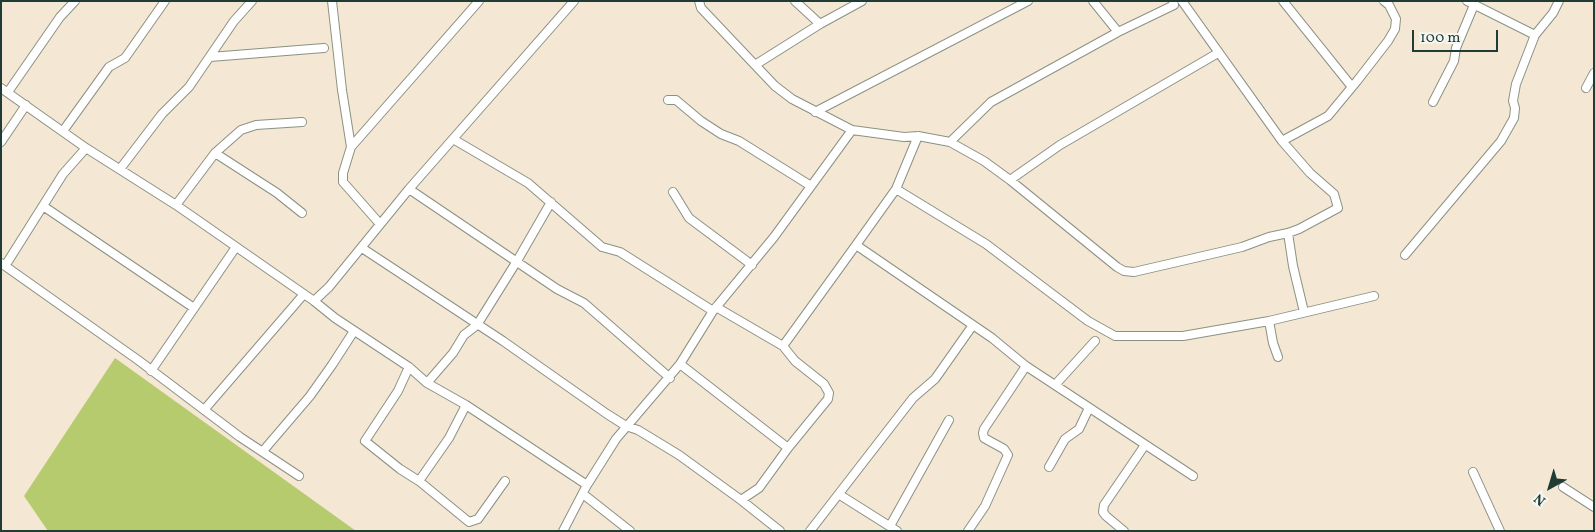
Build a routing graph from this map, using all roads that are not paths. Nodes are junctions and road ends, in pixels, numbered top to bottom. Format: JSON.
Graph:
{"nodes":[{"id":1,"x":75,"y":1,"type":"edge"},
{"id":2,"x":164,"y":1,"type":"edge"},
{"id":3,"x":252,"y":1,"type":"edge"},
{"id":4,"x":332,"y":1,"type":"edge"},
{"id":5,"x":479,"y":1,"type":"edge"},
{"id":6,"x":574,"y":1,"type":"edge"},
{"id":7,"x":698,"y":1,"type":"edge"},
{"id":8,"x":795,"y":1,"type":"edge"},
{"id":9,"x":862,"y":1,"type":"edge"},
{"id":10,"x":1028,"y":1,"type":"edge"},
{"id":11,"x":1093,"y":1,"type":"edge"},
{"id":12,"x":1173,"y":1,"type":"edge"},
{"id":13,"x":1182,"y":1,"type":"edge"},
{"id":14,"x":1283,"y":1,"type":"edge"},
{"id":15,"x":1559,"y":1,"type":"edge"},
{"id":16,"x":1388,"y":3,"type":"edge"},
{"id":17,"x":1471,"y":3,"type":"edge"},
{"id":18,"x":820,"y":24,"type":"junction"},
{"id":19,"x":1118,"y":32,"type":"junction"},
{"id":20,"x":1535,"y":35,"type":"junction"},
{"id":21,"x":324,"y":48,"type":"dead end"},
{"id":22,"x":1218,"y":53,"type":"junction"},
{"id":23,"x":210,"y":57,"type":"junction"},
{"id":24,"x":754,"y":65,"type":"junction"},
{"id":25,"x":1594,"y":73,"type":"edge"},
{"id":26,"x":1352,"y":87,"type":"junction"},
{"id":27,"x":1586,"y":88,"type":"dead end"},
{"id":28,"x":5,"y":90,"type":"edge"},
{"id":29,"x":668,"y":100,"type":"dead end"},
{"id":30,"x":1433,"y":102,"type":"dead end"},
{"id":31,"x":26,"y":105,"type":"junction"},
{"id":32,"x":815,"y":112,"type":"junction"},
{"id":33,"x":302,"y":122,"type":"dead end"},
{"id":34,"x":852,"y":130,"type":"junction"},
{"id":35,"x":63,"y":131,"type":"junction"},
{"id":36,"x":918,"y":136,"type":"junction"},
{"id":37,"x":454,"y":139,"type":"junction"},
{"id":38,"x":1282,"y":141,"type":"junction"},
{"id":39,"x":1,"y":142,"type":"edge"},
{"id":40,"x":950,"y":142,"type":"junction"},
{"id":41,"x":350,"y":147,"type":"junction"},
{"id":42,"x":86,"y":148,"type":"junction"},
{"id":43,"x":216,"y":153,"type":"junction"},
{"id":44,"x":120,"y":169,"type":"junction"},
{"id":45,"x":1010,"y":180,"type":"junction"},
{"id":46,"x":811,"y":186,"type":"junction"},
{"id":47,"x":410,"y":189,"type":"junction"},
{"id":48,"x":896,"y":189,"type":"junction"},
{"id":49,"x":673,"y":192,"type":"dead end"},
{"id":50,"x":551,"y":202,"type":"junction"},
{"id":51,"x":176,"y":205,"type":"junction"},
{"id":52,"x":43,"y":206,"type":"junction"},
{"id":53,"x":302,"y":213,"type":"dead end"},
{"id":54,"x":380,"y":224,"type":"junction"},
{"id":55,"x":1288,"y":233,"type":"junction"},
{"id":56,"x":856,"y":245,"type":"junction"},
{"id":57,"x":236,"y":246,"type":"junction"},
{"id":58,"x":362,"y":248,"type":"junction"},
{"id":59,"x":1404,"y":256,"type":"dead end"},
{"id":60,"x":517,"y":261,"type":"junction"},
{"id":61,"x":3,"y":265,"type":"edge"},
{"id":62,"x":752,"y":265,"type":"junction"},
{"id":63,"x":304,"y":294,"type":"junction"},
{"id":64,"x":1374,"y":296,"type":"dead end"},
{"id":65,"x":314,"y":301,"type":"junction"},
{"id":66,"x":194,"y":308,"type":"junction"},
{"id":67,"x":715,"y":309,"type":"junction"},
{"id":68,"x":1304,"y":312,"type":"junction"},
{"id":69,"x":1269,"y":322,"type":"junction"},
{"id":70,"x":477,"y":325,"type":"junction"},
{"id":71,"x":973,"y":325,"type":"junction"},
{"id":72,"x":354,"y":330,"type":"junction"},
{"id":73,"x":1095,"y":341,"type":"dead end"},
{"id":74,"x":783,"y":346,"type":"junction"},
{"id":75,"x":1278,"y":357,"type":"dead end"},
{"id":76,"x":680,"y":364,"type":"junction"},
{"id":77,"x":410,"y":366,"type":"junction"},
{"id":78,"x":1026,"y":366,"type":"junction"},
{"id":79,"x":151,"y":371,"type":"junction"},
{"id":80,"x":670,"y":378,"type":"junction"},
{"id":81,"x":427,"y":383,"type":"junction"},
{"id":82,"x":1055,"y":385,"type":"junction"},
{"id":83,"x":466,"y":405,"type":"junction"},
{"id":84,"x":1089,"y":408,"type":"junction"},
{"id":85,"x":204,"y":410,"type":"junction"},
{"id":86,"x":949,"y":420,"type":"dead end"},
{"id":87,"x":626,"y":426,"type":"junction"},
{"id":88,"x":1145,"y":445,"type":"junction"},
{"id":89,"x":788,"y":448,"type":"junction"},
{"id":90,"x":263,"y":451,"type":"junction"},
{"id":91,"x":1049,"y":467,"type":"dead end"},
{"id":92,"x":1472,"y":472,"type":"dead end"},
{"id":93,"x":299,"y":476,"type":"dead end"},
{"id":94,"x":1192,"y":476,"type":"dead end"},
{"id":95,"x":419,"y":481,"type":"junction"},
{"id":96,"x":505,"y":481,"type":"dead end"},
{"id":97,"x":587,"y":485,"type":"junction"},
{"id":98,"x":1563,"y":487,"type":"dead end"},
{"id":99,"x":583,"y":494,"type":"junction"},
{"id":100,"x":840,"y":495,"type":"junction"},
{"id":101,"x":741,"y":500,"type":"junction"},
{"id":102,"x":1594,"y":507,"type":"edge"},
{"id":103,"x":893,"y":528,"type":"edge"},
{"id":104,"x":563,"y":531,"type":"edge"},
{"id":105,"x":630,"y":531,"type":"edge"},
{"id":106,"x":780,"y":531,"type":"edge"},
{"id":107,"x":810,"y":531,"type":"edge"},
{"id":108,"x":968,"y":531,"type":"edge"},
{"id":109,"x":1124,"y":531,"type":"edge"},
{"id":110,"x":1500,"y":531,"type":"edge"}],
"edges":[{"from":1,"to":28,"type":"street"},
{"from":2,"to":35,"type":"street"},
{"from":3,"to":23,"type":"street"},
{"from":4,"to":41,"type":"street"},
{"from":5,"to":41,"type":"street"},
{"from":6,"to":37,"type":"street"},
{"from":7,"to":24,"type":"street"},
{"from":8,"to":18,"type":"street"},
{"from":9,"to":18,"type":"street"},
{"from":10,"to":32,"type":"street"},
{"from":11,"to":19,"type":"street"},
{"from":12,"to":19,"type":"street"},
{"from":13,"to":22,"type":"street"},
{"from":14,"to":26,"type":"street"},
{"from":15,"to":20,"type":"street"},
{"from":16,"to":26,"type":"street"},
{"from":17,"to":20,"type":"street"},
{"from":17,"to":30,"type":"street"},
{"from":18,"to":24,"type":"street"},
{"from":19,"to":40,"type":"street"},
{"from":20,"to":59,"type":"street"},
{"from":21,"to":23,"type":"street"},
{"from":22,"to":38,"type":"street"},
{"from":22,"to":45,"type":"street"},
{"from":23,"to":44,"type":"street"},
{"from":24,"to":32,"type":"street"},
{"from":25,"to":27,"type":"street"},
{"from":26,"to":38,"type":"street"},
{"from":28,"to":31,"type":"street"},
{"from":29,"to":46,"type":"street"},
{"from":31,"to":35,"type":"street"},
{"from":31,"to":39,"type":"street"},
{"from":32,"to":34,"type":"street"},
{"from":33,"to":43,"type":"street"},
{"from":34,"to":36,"type":"street"},
{"from":34,"to":46,"type":"street"},
{"from":35,"to":42,"type":"street"},
{"from":36,"to":40,"type":"street"},
{"from":36,"to":48,"type":"street"},
{"from":37,"to":47,"type":"street"},
{"from":37,"to":50,"type":"street"},
{"from":38,"to":55,"type":"street"},
{"from":40,"to":45,"type":"street"},
{"from":41,"to":54,"type":"street"},
{"from":42,"to":44,"type":"street"},
{"from":42,"to":52,"type":"street"},
{"from":43,"to":51,"type":"street"},
{"from":43,"to":53,"type":"street"},
{"from":44,"to":51,"type":"street"},
{"from":45,"to":55,"type":"street"},
{"from":46,"to":62,"type":"street"},
{"from":47,"to":54,"type":"street"},
{"from":47,"to":60,"type":"street"},
{"from":48,"to":56,"type":"street"},
{"from":48,"to":69,"type":"street"},
{"from":49,"to":62,"type":"street"},
{"from":50,"to":60,"type":"street"},
{"from":50,"to":67,"type":"street"},
{"from":51,"to":57,"type":"street"},
{"from":52,"to":61,"type":"street"},
{"from":52,"to":66,"type":"street"},
{"from":54,"to":58,"type":"street"},
{"from":55,"to":68,"type":"street"},
{"from":56,"to":71,"type":"street"},
{"from":56,"to":74,"type":"street"},
{"from":57,"to":63,"type":"street"},
{"from":57,"to":66,"type":"street"},
{"from":58,"to":65,"type":"street"},
{"from":58,"to":70,"type":"street"},
{"from":60,"to":70,"type":"street"},
{"from":60,"to":80,"type":"street"},
{"from":61,"to":79,"type":"street"},
{"from":62,"to":67,"type":"street"},
{"from":63,"to":65,"type":"street"},
{"from":63,"to":85,"type":"street"},
{"from":64,"to":68,"type":"street"},
{"from":65,"to":72,"type":"street"},
{"from":66,"to":79,"type":"street"},
{"from":67,"to":74,"type":"street"},
{"from":67,"to":76,"type":"street"},
{"from":68,"to":69,"type":"street"},
{"from":69,"to":75,"type":"street"},
{"from":70,"to":81,"type":"street"},
{"from":70,"to":87,"type":"street"},
{"from":71,"to":78,"type":"street"},
{"from":71,"to":100,"type":"street"},
{"from":72,"to":77,"type":"street"},
{"from":72,"to":90,"type":"street"},
{"from":73,"to":82,"type":"street"},
{"from":74,"to":89,"type":"street"},
{"from":76,"to":80,"type":"street"},
{"from":76,"to":89,"type":"street"},
{"from":77,"to":81,"type":"street"},
{"from":77,"to":95,"type":"street"},
{"from":78,"to":82,"type":"street"},
{"from":78,"to":108,"type":"street"},
{"from":79,"to":85,"type":"street"},
{"from":80,"to":87,"type":"street"},
{"from":81,"to":83,"type":"street"},
{"from":82,"to":84,"type":"street"},
{"from":83,"to":95,"type":"street"},
{"from":83,"to":97,"type":"street"},
{"from":84,"to":88,"type":"street"},
{"from":84,"to":91,"type":"street"},
{"from":85,"to":90,"type":"street"},
{"from":86,"to":103,"type":"street"},
{"from":87,"to":97,"type":"street"},
{"from":87,"to":101,"type":"street"},
{"from":88,"to":94,"type":"street"},
{"from":88,"to":109,"type":"street"},
{"from":89,"to":101,"type":"street"},
{"from":90,"to":93,"type":"street"},
{"from":92,"to":110,"type":"street"},
{"from":95,"to":96,"type":"street"},
{"from":97,"to":99,"type":"street"},
{"from":98,"to":102,"type":"street"},
{"from":99,"to":104,"type":"street"},
{"from":99,"to":105,"type":"street"},
{"from":100,"to":103,"type":"street"},
{"from":100,"to":107,"type":"street"},
{"from":101,"to":106,"type":"street"}]}
